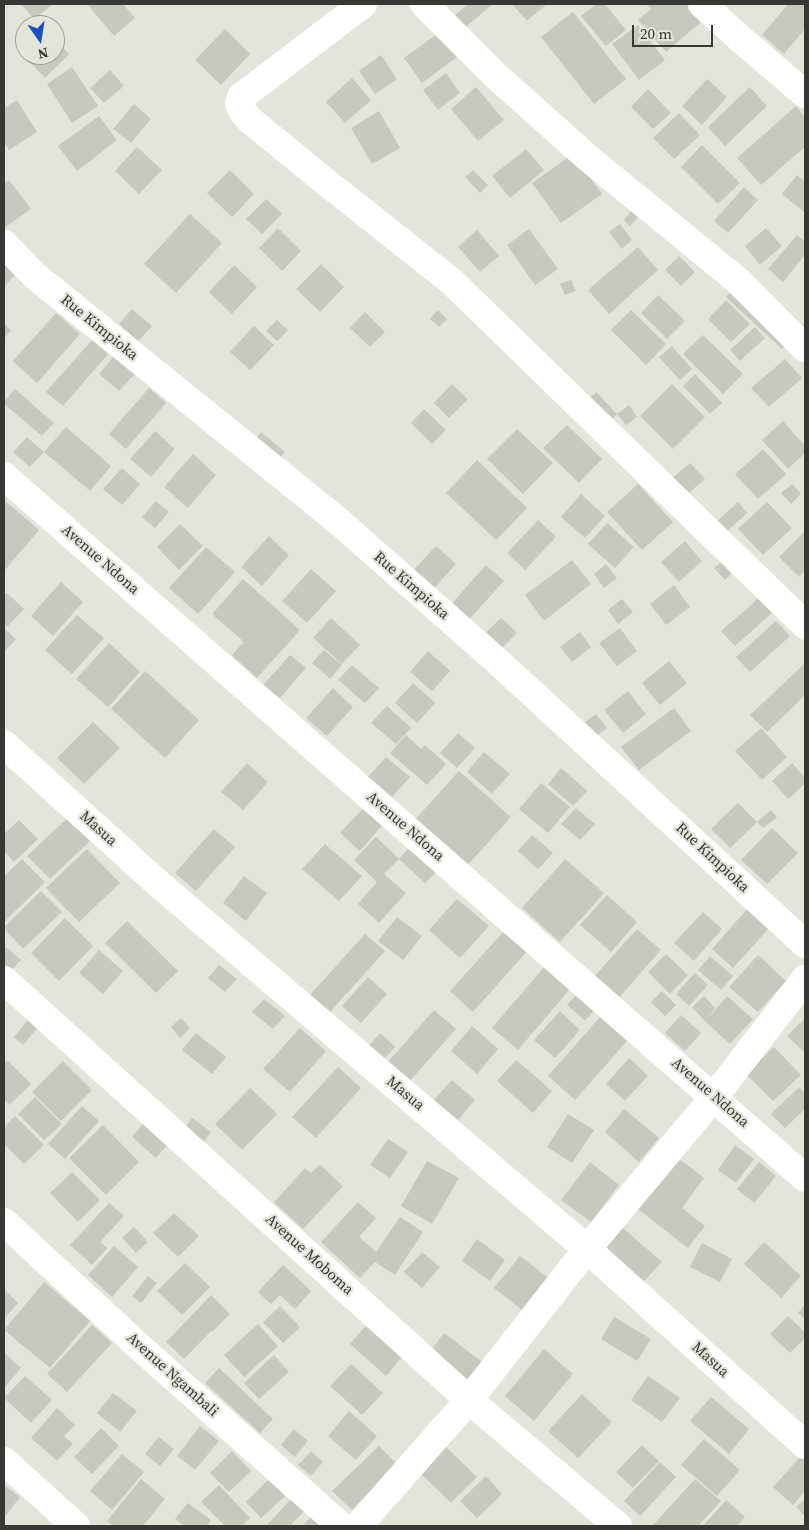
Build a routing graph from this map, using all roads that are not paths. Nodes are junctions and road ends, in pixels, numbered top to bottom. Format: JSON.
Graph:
{"nodes":[{"id":1,"x":363,"y":4,"type":"edge"},
{"id":2,"x":424,"y":4,"type":"edge"},
{"id":3,"x":702,"y":4,"type":"edge"},
{"id":4,"x":805,"y":94,"type":"edge"},
{"id":5,"x":4,"y":244,"type":"edge"},
{"id":6,"x":805,"y":348,"type":"edge"},
{"id":7,"x":4,"y":476,"type":"edge"},
{"id":8,"x":805,"y":624,"type":"edge"},
{"id":9,"x":4,"y":744,"type":"edge"},
{"id":10,"x":805,"y":944,"type":"edge"},
{"id":11,"x":805,"y":979,"type":"edge"},
{"id":12,"x":4,"y":980,"type":"edge"},
{"id":13,"x":714,"y":1097,"type":"junction"},
{"id":14,"x":805,"y":1178,"type":"edge"},
{"id":15,"x":4,"y":1222,"type":"edge"},
{"id":16,"x":587,"y":1250,"type":"junction"},
{"id":17,"x":469,"y":1400,"type":"junction"},
{"id":18,"x":805,"y":1445,"type":"edge"},
{"id":19,"x":4,"y":1461,"type":"edge"},
{"id":20,"x":76,"y":1526,"type":"edge"},
{"id":21,"x":341,"y":1526,"type":"edge"},
{"id":22,"x":358,"y":1526,"type":"edge"},
{"id":23,"x":618,"y":1526,"type":"edge"}],
"edges":[{"from":1,"to":8,"type":"street"},
{"from":2,"to":6,"type":"street"},
{"from":3,"to":4,"type":"street"},
{"from":5,"to":10,"type":"street","name":"Rue Kimpioka"},
{"from":7,"to":13,"type":"street","name":"Avenue Ndona"},
{"from":9,"to":16,"type":"street","name":"Masua"},
{"from":11,"to":13,"type":"street"},
{"from":12,"to":17,"type":"street","name":"Avenue Moboma"},
{"from":13,"to":14,"type":"street","name":"Avenue Ndona"},
{"from":13,"to":16,"type":"street"},
{"from":15,"to":21,"type":"street","name":"Avenue Ngambali"},
{"from":16,"to":17,"type":"street"},
{"from":16,"to":18,"type":"street","name":"Masua"},
{"from":17,"to":22,"type":"street"},
{"from":17,"to":23,"type":"street","name":"Avenue Moboma"},
{"from":19,"to":20,"type":"street"}]}
